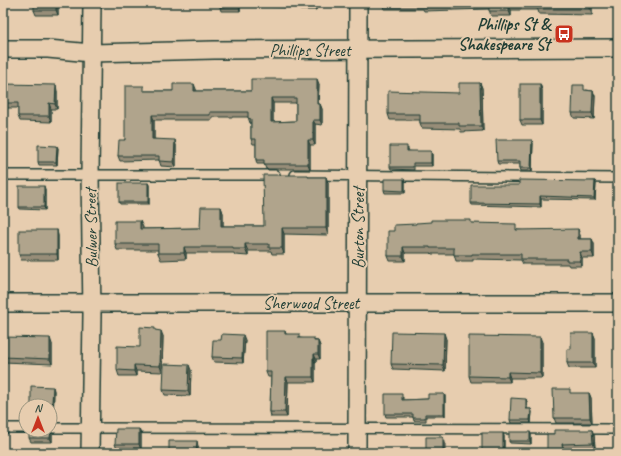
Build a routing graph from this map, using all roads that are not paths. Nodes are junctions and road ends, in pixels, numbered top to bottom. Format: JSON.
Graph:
{"nodes":[{"id":1,"x":92,"y":3,"type":"edge"},
{"id":2,"x":358,"y":3,"type":"edge"},
{"id":3,"x":618,"y":48,"type":"edge"},
{"id":4,"x":3,"y":49,"type":"edge"},
{"id":5,"x":358,"y":50,"type":"junction"},
{"id":6,"x":90,"y":52,"type":"junction"},
{"id":7,"x":358,"y":174,"type":"junction"},
{"id":8,"x":3,"y":175,"type":"edge"},
{"id":9,"x":90,"y":175,"type":"junction"},
{"id":10,"x":618,"y":178,"type":"edge"},
{"id":11,"x":3,"y":303,"type":"edge"},
{"id":12,"x":92,"y":303,"type":"junction"},
{"id":13,"x":358,"y":303,"type":"junction"},
{"id":14,"x":618,"y":303,"type":"edge"},
{"id":15,"x":3,"y":428,"type":"edge"},
{"id":16,"x":18,"y":428,"type":"edge"},
{"id":17,"x":58,"y":428,"type":"edge"},
{"id":18,"x":90,"y":428,"type":"junction"},
{"id":19,"x":357,"y":428,"type":"junction"},
{"id":20,"x":618,"y":430,"type":"edge"},
{"id":21,"x":90,"y":453,"type":"edge"},
{"id":22,"x":357,"y":453,"type":"edge"}],
"edges":[{"from":1,"to":6,"type":"street","name":"Bulwer Street"},
{"from":2,"to":5,"type":"street","name":"Burton Street"},
{"from":3,"to":5,"type":"street","name":"Phillips Street"},
{"from":4,"to":6,"type":"street","name":"Phillips Street"},
{"from":5,"to":6,"type":"street","name":"Phillips Street"},
{"from":5,"to":7,"type":"street","name":"Burton Street"},
{"from":6,"to":9,"type":"street","name":"Bulwer Street"},
{"from":7,"to":9,"type":"lane"},
{"from":7,"to":10,"type":"lane"},
{"from":7,"to":13,"type":"street","name":"Burton Street"},
{"from":8,"to":9,"type":"lane"},
{"from":9,"to":12,"type":"street","name":"Bulwer Street"},
{"from":11,"to":12,"type":"street","name":"Sherwood Street"},
{"from":12,"to":13,"type":"street","name":"Sherwood Street"},
{"from":12,"to":18,"type":"street","name":"Bulwer Street"},
{"from":13,"to":14,"type":"street","name":"Sherwood Street"},
{"from":13,"to":19,"type":"street","name":"Burton Street"},
{"from":15,"to":16,"type":"lane"},
{"from":17,"to":18,"type":"lane"},
{"from":18,"to":19,"type":"lane"},
{"from":18,"to":21,"type":"street","name":"Bulwer Street"},
{"from":19,"to":20,"type":"lane"},
{"from":19,"to":22,"type":"street","name":"Burton Street"}]}
